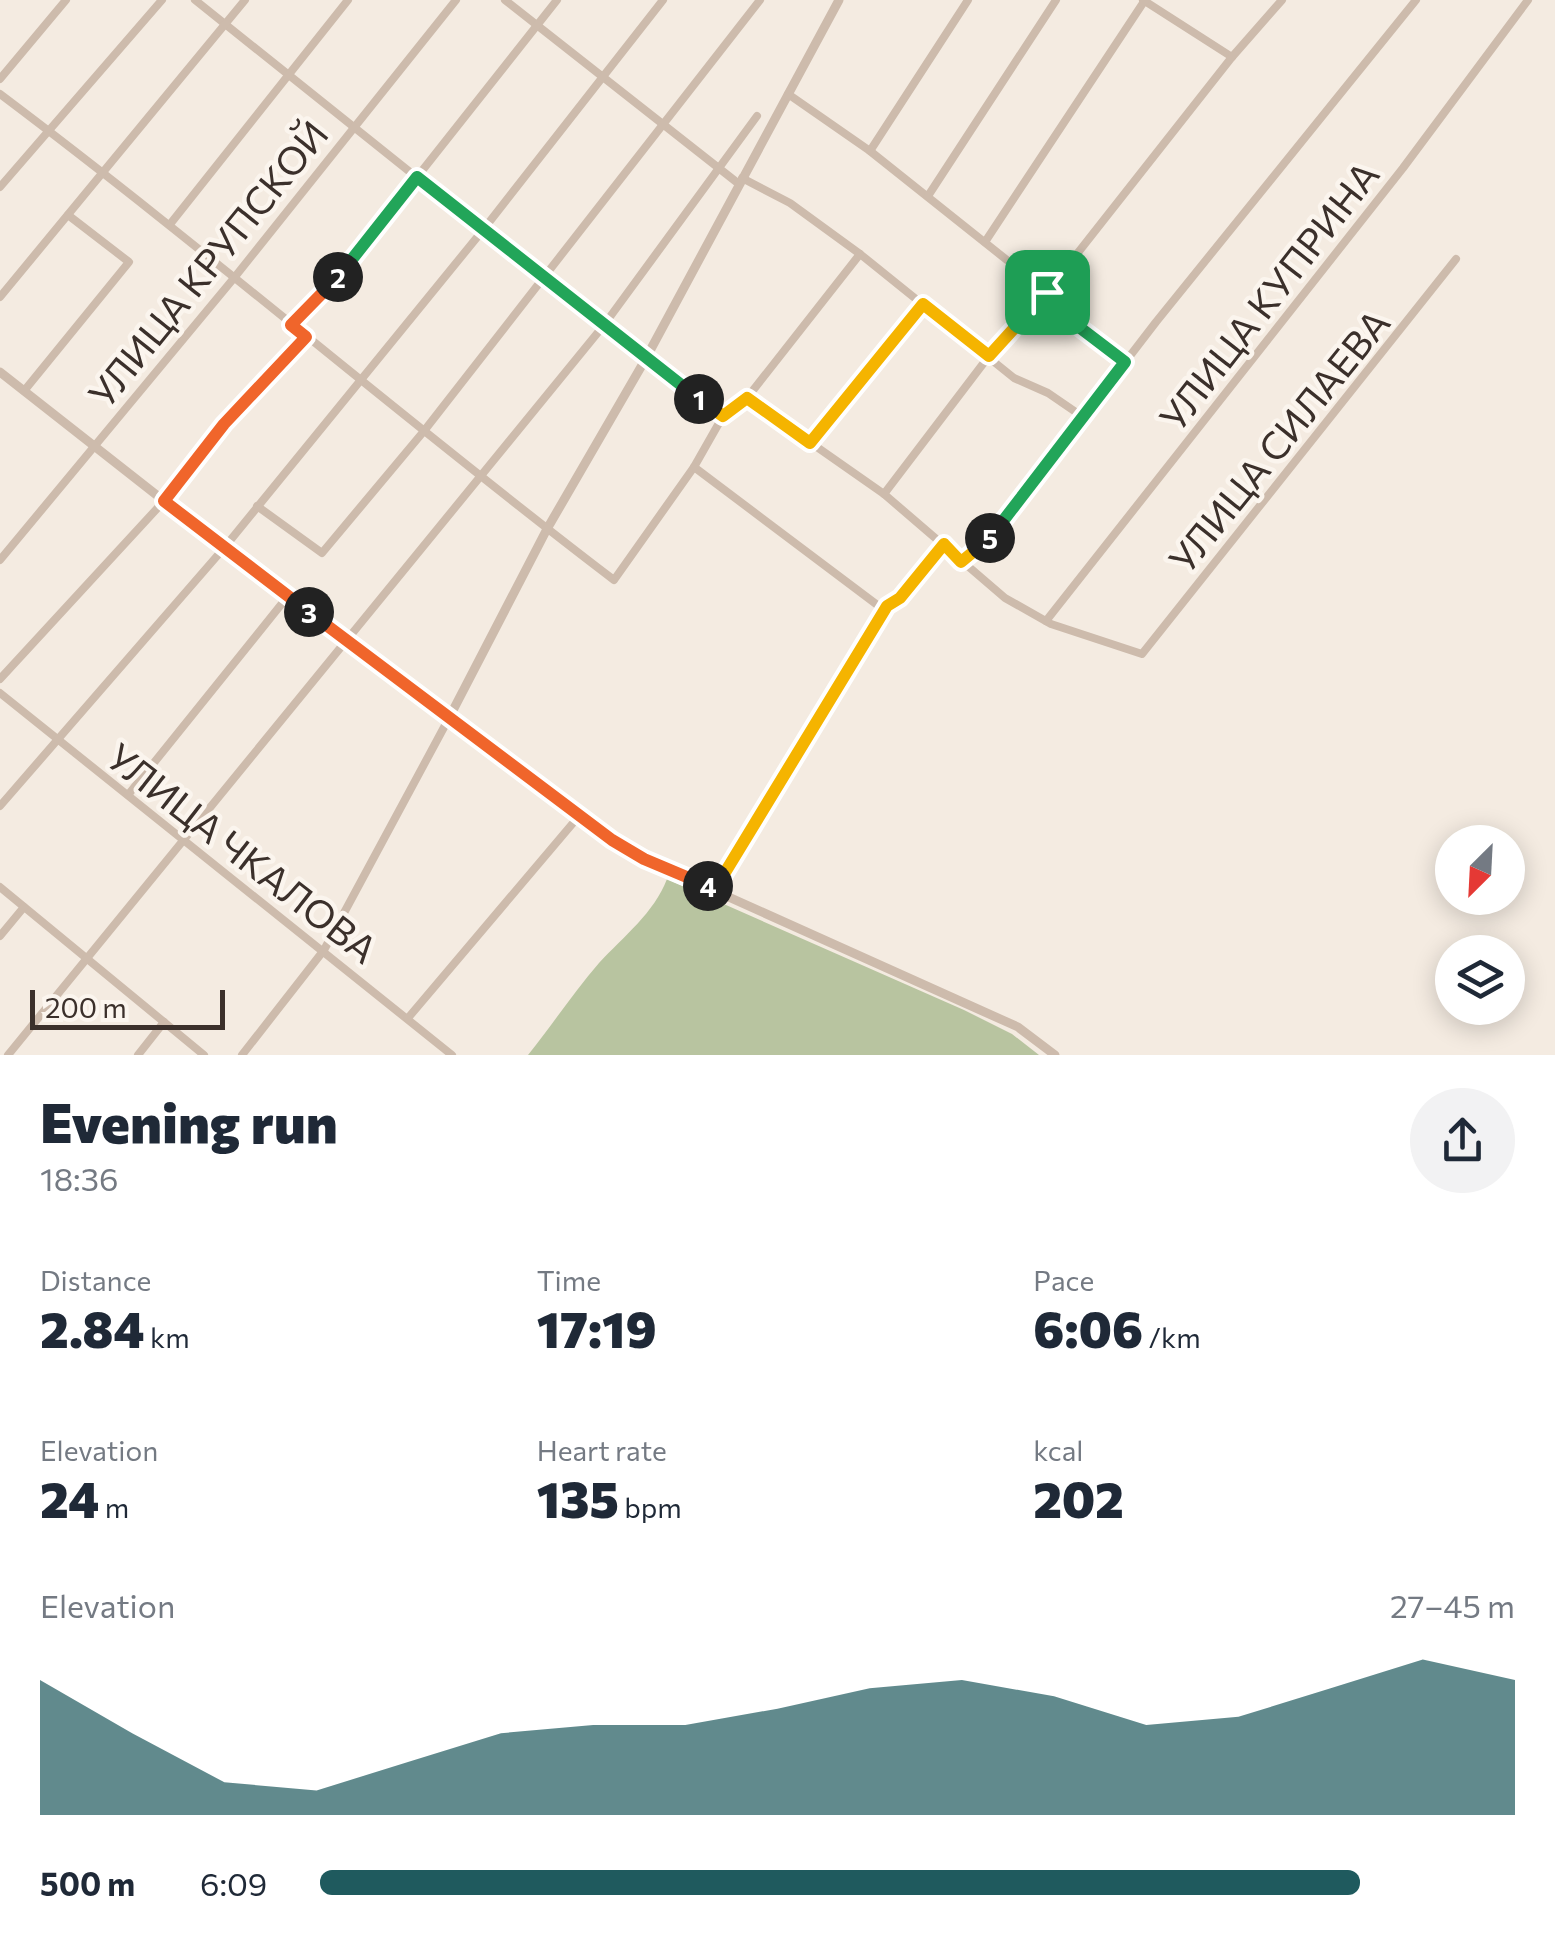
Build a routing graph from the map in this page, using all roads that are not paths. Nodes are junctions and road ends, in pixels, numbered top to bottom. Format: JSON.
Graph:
{"nodes":[{"id":1,"x":66,"y":0,"type":"edge"},
{"id":2,"x":162,"y":0,"type":"edge"},
{"id":3,"x":195,"y":0,"type":"edge"},
{"id":4,"x":245,"y":0,"type":"edge"},
{"id":5,"x":348,"y":0,"type":"edge"},
{"id":6,"x":456,"y":0,"type":"edge"},
{"id":7,"x":505,"y":0,"type":"edge"},
{"id":8,"x":557,"y":0,"type":"edge"},
{"id":9,"x":662,"y":0,"type":"edge"},
{"id":10,"x":760,"y":0,"type":"edge"},
{"id":11,"x":838,"y":0,"type":"edge"},
{"id":12,"x":968,"y":0,"type":"edge"},
{"id":13,"x":1056,"y":0,"type":"edge"},
{"id":14,"x":1144,"y":0,"type":"edge"},
{"id":15,"x":1282,"y":0,"type":"edge"},
{"id":16,"x":1416,"y":0,"type":"edge"},
{"id":17,"x":1528,"y":0,"type":"edge"},
{"id":18,"x":225,"y":24,"type":"junction"},
{"id":19,"x":537,"y":26,"type":"junction"},
{"id":20,"x":1232,"y":57,"type":"junction"},
{"id":21,"x":289,"y":74,"type":"junction"},
{"id":22,"x":602,"y":77,"type":"junction"},
{"id":23,"x":0,"y":80,"type":"edge"},
{"id":24,"x":0,"y":94,"type":"edge"},
{"id":25,"x":788,"y":94,"type":"junction"},
{"id":26,"x":757,"y":116,"type":"dead end"},
{"id":27,"x":661,"y":125,"type":"junction"},
{"id":28,"x":354,"y":126,"type":"junction"},
{"id":29,"x":49,"y":131,"type":"junction"},
{"id":30,"x":870,"y":151,"type":"junction"},
{"id":31,"x":720,"y":170,"type":"junction"},
{"id":32,"x":103,"y":173,"type":"junction"},
{"id":33,"x":417,"y":177,"type":"junction"},
{"id":34,"x":741,"y":181,"type":"junction"},
{"id":35,"x":0,"y":187,"type":"edge"},
{"id":36,"x":928,"y":196,"type":"junction"},
{"id":37,"x":68,"y":215,"type":"junction"},
{"id":38,"x":171,"y":223,"type":"junction"},
{"id":39,"x":484,"y":230,"type":"junction"},
{"id":40,"x":985,"y":242,"type":"junction"},
{"id":41,"x":860,"y":254,"type":"junction"},
{"id":42,"x":1456,"y":259,"type":"dead end"},
{"id":43,"x":234,"y":278,"type":"junction"},
{"id":44,"x":545,"y":278,"type":"junction"},
{"id":45,"x":1047,"y":292,"type":"junction"},
{"id":46,"x":0,"y":298,"type":"edge"},
{"id":47,"x":923,"y":304,"type":"junction"},
{"id":48,"x":291,"y":325,"type":"junction"},
{"id":49,"x":604,"y":325,"type":"junction"},
{"id":50,"x":306,"y":337,"type":"junction"},
{"id":51,"x":989,"y":356,"type":"junction"},
{"id":52,"x":645,"y":360,"type":"junction"},
{"id":53,"x":1125,"y":362,"type":"junction"},
{"id":54,"x":0,"y":372,"type":"edge"},
{"id":55,"x":360,"y":379,"type":"junction"},
{"id":56,"x":24,"y":391,"type":"junction"},
{"id":57,"x":747,"y":398,"type":"junction"},
{"id":58,"x":723,"y":416,"type":"junction"},
{"id":59,"x":1082,"y":417,"type":"junction"},
{"id":60,"x":424,"y":431,"type":"junction"},
{"id":61,"x":810,"y":443,"type":"junction"},
{"id":62,"x":94,"y":447,"type":"junction"},
{"id":63,"x":694,"y":467,"type":"junction"},
{"id":64,"x":478,"y":477,"type":"junction"},
{"id":65,"x":884,"y":494,"type":"junction"},
{"id":66,"x":164,"y":501,"type":"junction"},
{"id":67,"x":257,"y":506,"type":"junction"},
{"id":68,"x":547,"y":530,"type":"junction"},
{"id":69,"x":944,"y":544,"type":"junction"},
{"id":70,"x":224,"y":548,"type":"junction"},
{"id":71,"x":0,"y":560,"type":"edge"},
{"id":72,"x":961,"y":562,"type":"junction"},
{"id":73,"x":288,"y":596,"type":"junction"},
{"id":74,"x":884,"y":610,"type":"junction"},
{"id":75,"x":1046,"y":621,"type":"junction"},
{"id":76,"x":345,"y":640,"type":"junction"},
{"id":77,"x":0,"y":680,"type":"edge"},
{"id":78,"x":0,"y":693,"type":"edge"},
{"id":79,"x":449,"y":718,"type":"junction"},
{"id":80,"x":55,"y":740,"type":"junction"},
{"id":81,"x":128,"y":794,"type":"junction"},
{"id":82,"x":0,"y":806,"type":"edge"},
{"id":83,"x":579,"y":816,"type":"junction"},
{"id":84,"x":185,"y":840,"type":"junction"},
{"id":85,"x":0,"y":886,"type":"edge"},
{"id":86,"x":715,"y":889,"type":"junction"},
{"id":87,"x":24,"y":907,"type":"junction"},
{"id":88,"x":0,"y":936,"type":"edge"},
{"id":89,"x":324,"y":950,"type":"junction"},
{"id":90,"x":87,"y":960,"type":"junction"},
{"id":91,"x":408,"y":1018,"type":"junction"},
{"id":92,"x":164,"y":1022,"type":"junction"},
{"id":93,"x":8,"y":1055,"type":"edge"},
{"id":94,"x":138,"y":1055,"type":"edge"},
{"id":95,"x":204,"y":1055,"type":"edge"},
{"id":96,"x":242,"y":1055,"type":"edge"},
{"id":97,"x":452,"y":1055,"type":"edge"},
{"id":98,"x":1055,"y":1055,"type":"edge"}],
"edges":[{"from":1,"to":23,"type":"street"},
{"from":2,"to":29,"type":"street"},
{"from":3,"to":18,"type":"street"},
{"from":4,"to":18,"type":"street"},
{"from":5,"to":21,"type":"street"},
{"from":6,"to":28,"type":"street","name":"УЛИЦА КРУПСКОЙ"},
{"from":7,"to":19,"type":"street"},
{"from":8,"to":19,"type":"street"},
{"from":9,"to":22,"type":"street"},
{"from":10,"to":27,"type":"street"},
{"from":11,"to":25,"type":"street"},
{"from":12,"to":30,"type":"street"},
{"from":13,"to":36,"type":"street"},
{"from":14,"to":20,"type":"street"},
{"from":14,"to":40,"type":"street"},
{"from":15,"to":20,"type":"street"},
{"from":16,"to":53,"type":"street"},
{"from":17,"to":75,"type":"street","name":"УЛИЦА КУПРИНА"},
{"from":18,"to":21,"type":"street"},
{"from":18,"to":32,"type":"street"},
{"from":19,"to":22,"type":"street"},
{"from":19,"to":33,"type":"street"},
{"from":20,"to":45,"type":"street"},
{"from":21,"to":28,"type":"street"},
{"from":21,"to":38,"type":"street"},
{"from":22,"to":27,"type":"street"},
{"from":22,"to":39,"type":"street"},
{"from":24,"to":29,"type":"street"},
{"from":25,"to":30,"type":"street"},
{"from":25,"to":34,"type":"street"},
{"from":26,"to":31,"type":"street"},
{"from":27,"to":31,"type":"street"},
{"from":27,"to":44,"type":"street"},
{"from":28,"to":33,"type":"street"},
{"from":28,"to":43,"type":"street","name":"УЛИЦА КРУПСКОЙ"},
{"from":29,"to":32,"type":"street"},
{"from":29,"to":35,"type":"street"},
{"from":30,"to":36,"type":"street"},
{"from":31,"to":34,"type":"street"},
{"from":31,"to":49,"type":"street"},
{"from":32,"to":37,"type":"street"},
{"from":32,"to":38,"type":"street"},
{"from":33,"to":39,"type":"street"},
{"from":33,"to":48,"type":"street"},
{"from":34,"to":41,"type":"street"},
{"from":34,"to":52,"type":"street"},
{"from":36,"to":40,"type":"street"},
{"from":37,"to":46,"type":"street"},
{"from":37,"to":56,"type":"street"},
{"from":38,"to":43,"type":"street"},
{"from":39,"to":44,"type":"street"},
{"from":39,"to":55,"type":"street"},
{"from":40,"to":45,"type":"street"},
{"from":41,"to":47,"type":"street"},
{"from":41,"to":57,"type":"street"},
{"from":42,"to":75,"type":"street","name":"УЛИЦА СИЛАЕВА"},
{"from":43,"to":48,"type":"street"},
{"from":43,"to":62,"type":"street","name":"УЛИЦА КРУПСКОЙ"},
{"from":44,"to":49,"type":"street"},
{"from":44,"to":60,"type":"street"},
{"from":45,"to":51,"type":"street"},
{"from":45,"to":53,"type":"street"},
{"from":47,"to":51,"type":"street"},
{"from":47,"to":61,"type":"street"},
{"from":48,"to":50,"type":"street"},
{"from":49,"to":52,"type":"street"},
{"from":49,"to":64,"type":"street"},
{"from":50,"to":55,"type":"street"},
{"from":50,"to":66,"type":"street"},
{"from":51,"to":59,"type":"street"},
{"from":51,"to":65,"type":"street"},
{"from":52,"to":58,"type":"street"},
{"from":52,"to":68,"type":"street"},
{"from":53,"to":59,"type":"street"},
{"from":54,"to":56,"type":"street"},
{"from":55,"to":60,"type":"street"},
{"from":55,"to":67,"type":"street"},
{"from":56,"to":62,"type":"street"},
{"from":57,"to":58,"type":"street"},
{"from":57,"to":61,"type":"street"},
{"from":58,"to":63,"type":"street"},
{"from":59,"to":72,"type":"street"},
{"from":60,"to":64,"type":"street"},
{"from":60,"to":67,"type":"street"},
{"from":61,"to":65,"type":"street"},
{"from":62,"to":66,"type":"street"},
{"from":62,"to":71,"type":"street","name":"УЛИЦА КРУПСКОЙ"},
{"from":63,"to":68,"type":"street"},
{"from":63,"to":74,"type":"street"},
{"from":64,"to":68,"type":"street"},
{"from":64,"to":76,"type":"street"},
{"from":65,"to":69,"type":"street"},
{"from":66,"to":70,"type":"street"},
{"from":66,"to":77,"type":"street"},
{"from":67,"to":70,"type":"street"},
{"from":68,"to":79,"type":"street"},
{"from":69,"to":72,"type":"street"},
{"from":69,"to":74,"type":"street"},
{"from":70,"to":73,"type":"street"},
{"from":70,"to":80,"type":"street"},
{"from":72,"to":75,"type":"street"},
{"from":73,"to":76,"type":"street"},
{"from":73,"to":81,"type":"street"},
{"from":74,"to":86,"type":"street"},
{"from":76,"to":79,"type":"street"},
{"from":76,"to":84,"type":"street"},
{"from":78,"to":80,"type":"street","name":"УЛИЦА ЧКАЛОВА"},
{"from":79,"to":83,"type":"street"},
{"from":79,"to":89,"type":"street"},
{"from":80,"to":81,"type":"street","name":"УЛИЦА ЧКАЛОВА"},
{"from":80,"to":82,"type":"street"},
{"from":81,"to":84,"type":"street","name":"УЛИЦА ЧКАЛОВА"},
{"from":83,"to":86,"type":"street"},
{"from":83,"to":91,"type":"street"},
{"from":84,"to":89,"type":"street","name":"УЛИЦА ЧКАЛОВА"},
{"from":84,"to":90,"type":"street"},
{"from":85,"to":87,"type":"street"},
{"from":86,"to":98,"type":"street"},
{"from":87,"to":88,"type":"street"},
{"from":87,"to":90,"type":"street"},
{"from":89,"to":91,"type":"street","name":"УЛИЦА ЧКАЛОВА"},
{"from":89,"to":96,"type":"street"},
{"from":90,"to":92,"type":"street"},
{"from":90,"to":93,"type":"street"},
{"from":91,"to":97,"type":"street","name":"УЛИЦА ЧКАЛОВА"},
{"from":92,"to":94,"type":"street"},
{"from":92,"to":95,"type":"street"}]}
